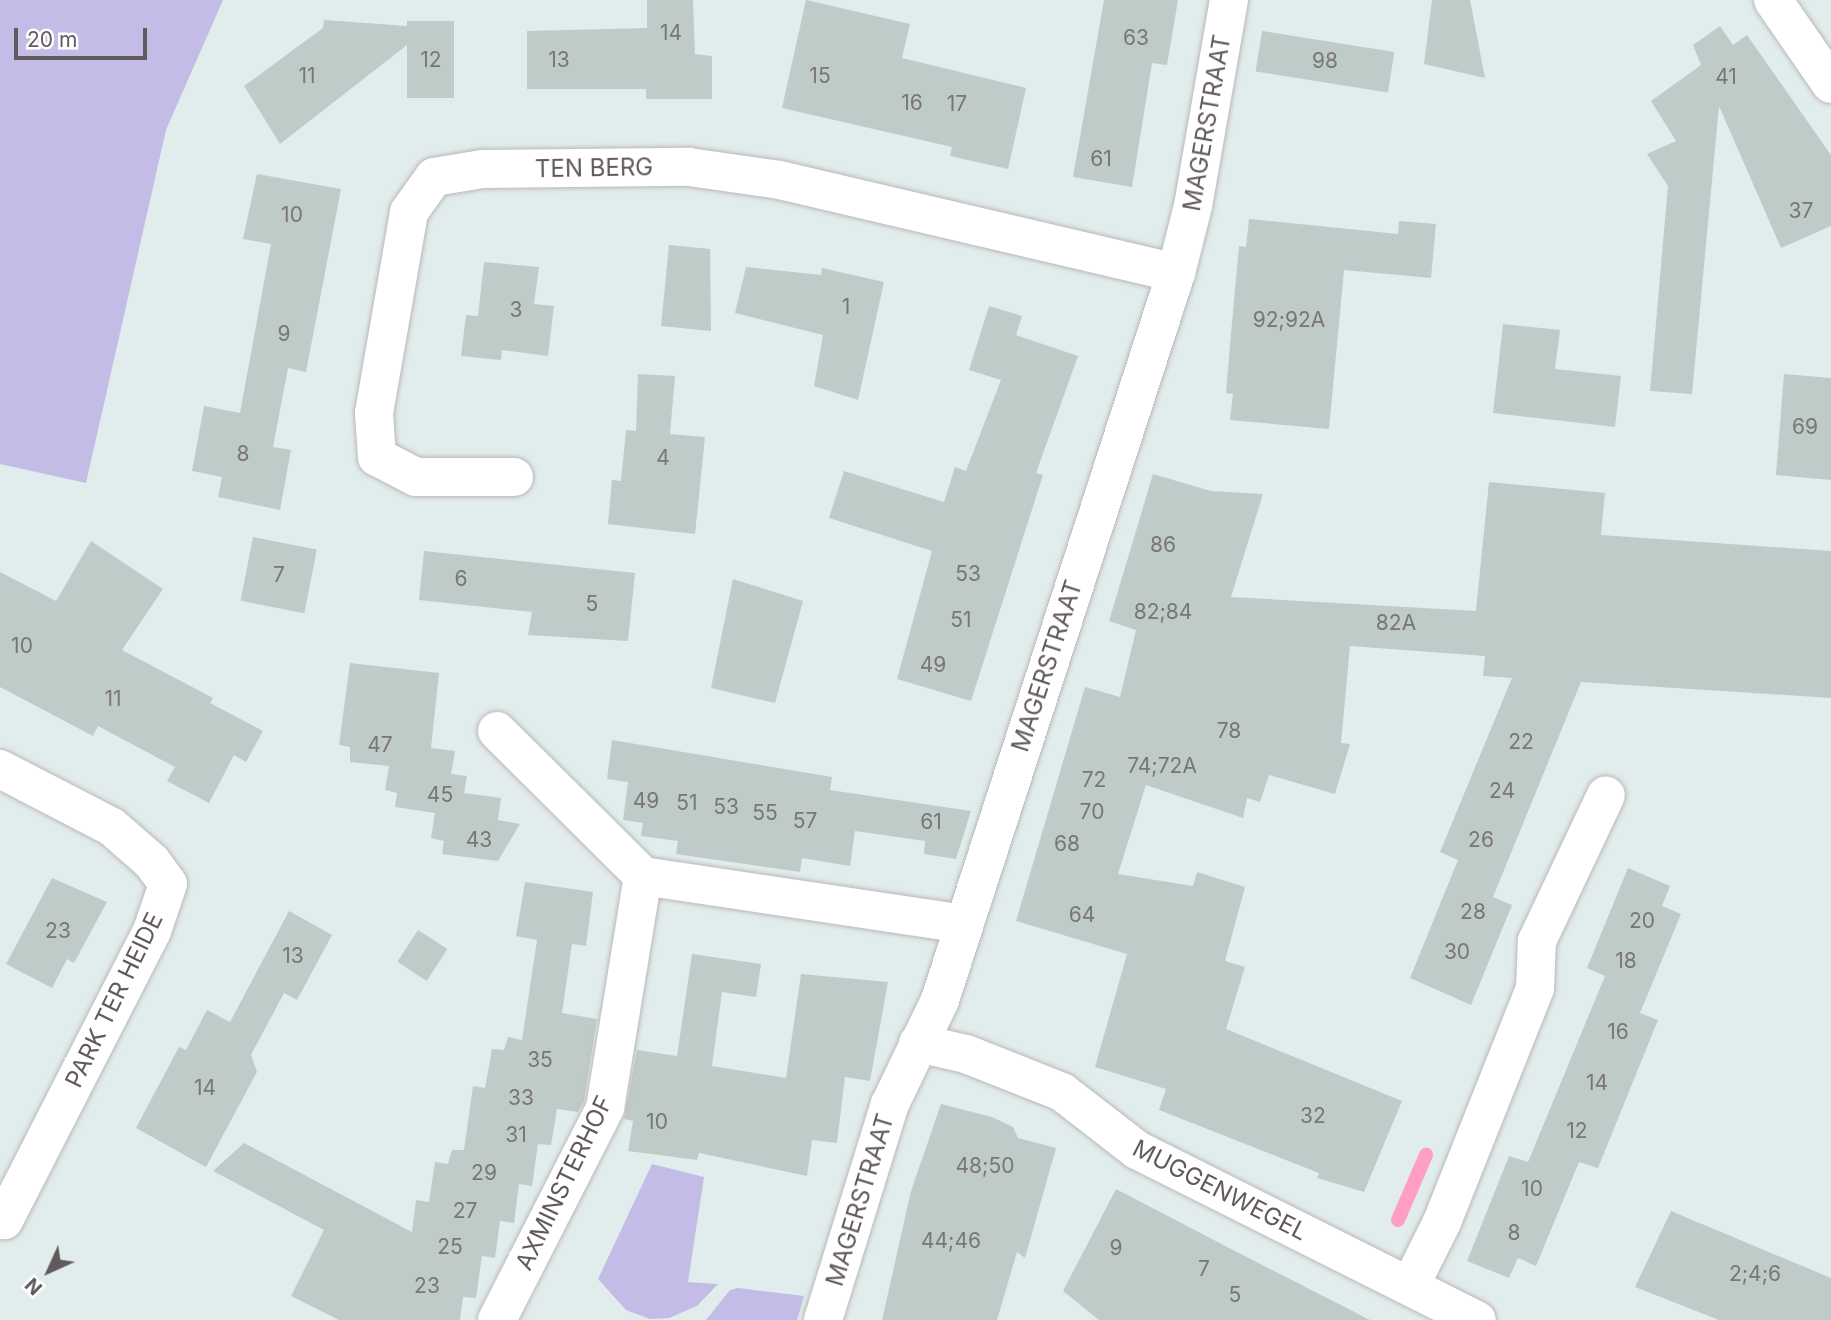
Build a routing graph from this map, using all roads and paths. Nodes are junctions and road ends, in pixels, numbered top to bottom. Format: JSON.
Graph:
{"nodes":[{"id":1,"x":1230,"y":0,"type":"edge"},
{"id":2,"x":1773,"y":0,"type":"edge"},
{"id":3,"x":1831,"y":84,"type":"edge"},
{"id":4,"x":1177,"y":273,"type":"junction"},
{"id":5,"x":514,"y":477,"type":"dead end"},
{"id":6,"x":497,"y":731,"type":"dead end"},
{"id":7,"x":0,"y":769,"type":"edge"},
{"id":8,"x":1606,"y":794,"type":"dead end"},
{"id":9,"x":643,"y":876,"type":"junction"},
{"id":10,"x":964,"y":924,"type":"junction"},
{"id":11,"x":918,"y":1043,"type":"junction"},
{"id":12,"x":0,"y":1219,"type":"edge"},
{"id":13,"x":1410,"y":1286,"type":"junction"},
{"id":14,"x":498,"y":1320,"type":"edge"},
{"id":15,"x":823,"y":1320,"type":"edge"},
{"id":16,"x":1477,"y":1320,"type":"edge"}],
"edges":[{"from":1,"to":4,"type":"street","name":"MAGERSTRAAT"},
{"from":2,"to":3,"type":"street"},
{"from":4,"to":5,"type":"street","name":"TEN BERG"},
{"from":4,"to":10,"type":"street","name":"MAGERSTRAAT"},
{"from":6,"to":9,"type":"street"},
{"from":7,"to":12,"type":"street","name":"PARK TER HEIDE"},
{"from":8,"to":13,"type":"street"},
{"from":9,"to":10,"type":"street"},
{"from":9,"to":14,"type":"street","name":"AXMINSTERHOF"},
{"from":10,"to":11,"type":"street","name":"MAGERSTRAAT"},
{"from":11,"to":13,"type":"street","name":"MUGGENWEGEL"},
{"from":11,"to":15,"type":"street","name":"MAGERSTRAAT"},
{"from":13,"to":16,"type":"street","name":"MUGGENWEGEL"}]}
